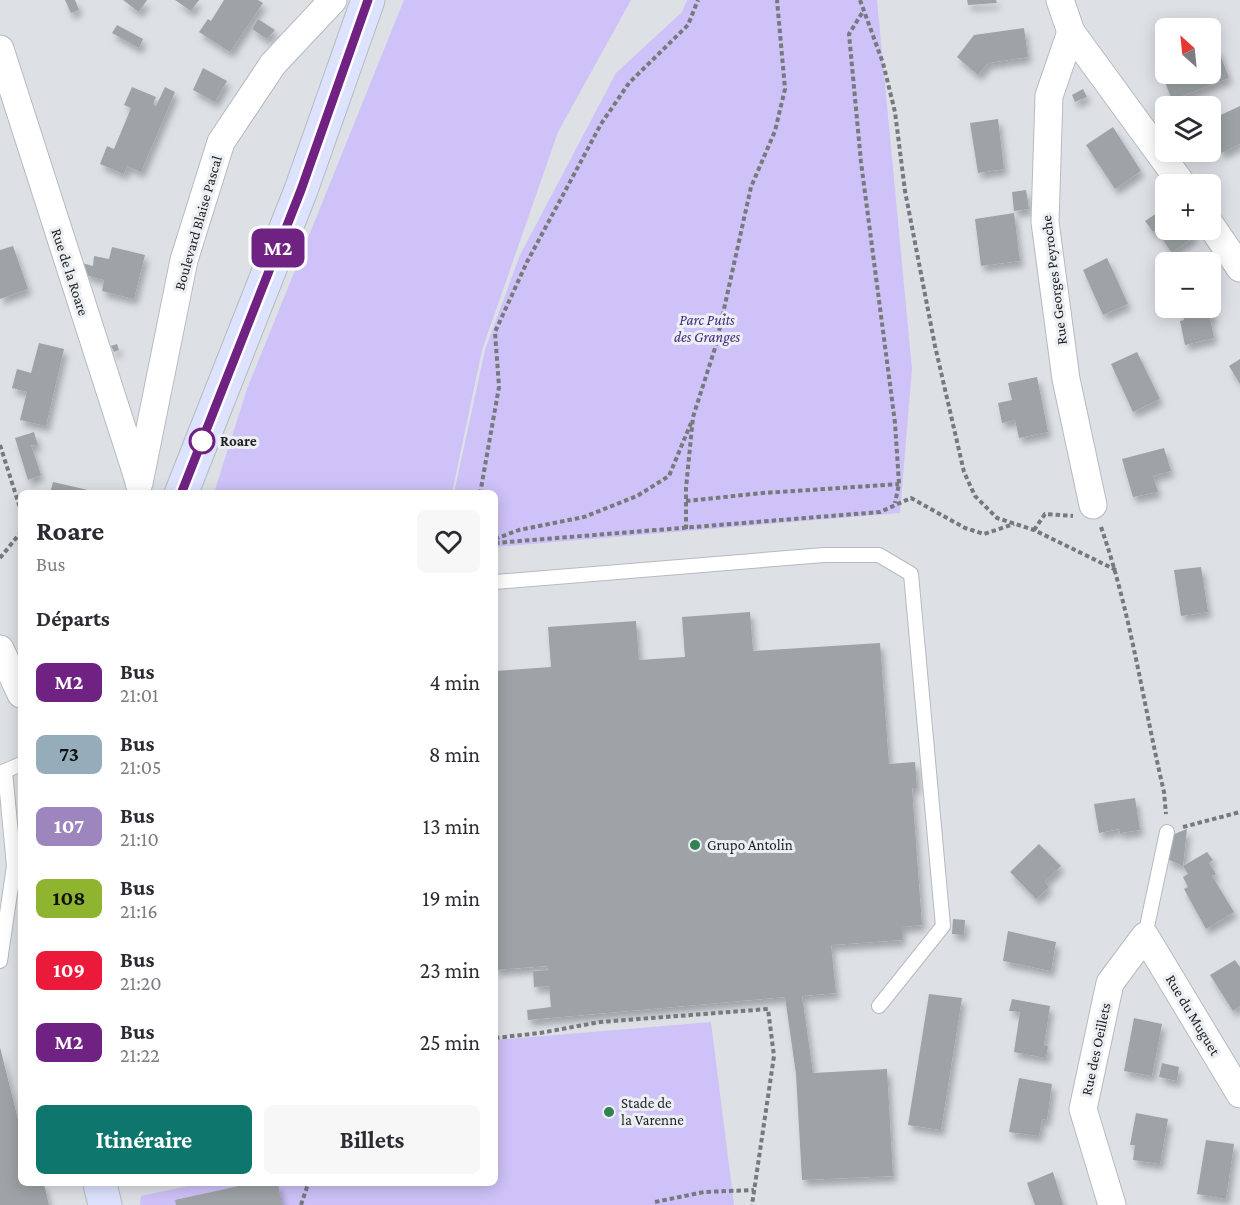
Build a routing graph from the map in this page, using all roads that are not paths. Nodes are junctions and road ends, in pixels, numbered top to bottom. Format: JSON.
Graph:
{"nodes":[{"id":1,"x":333,"y":0,"type":"edge"},
{"id":2,"x":368,"y":0,"type":"edge"},
{"id":3,"x":1060,"y":0,"type":"edge"},
{"id":4,"x":1075,"y":36,"type":"junction"},
{"id":5,"x":0,"y":49,"type":"edge"},
{"id":6,"x":1175,"y":174,"type":"edge"},
{"id":7,"x":1221,"y":240,"type":"edge"},
{"id":8,"x":1240,"y":268,"type":"edge"},
{"id":9,"x":141,"y":488,"type":"edge"},
{"id":10,"x":183,"y":490,"type":"edge"},
{"id":11,"x":1093,"y":505,"type":"road end"},
{"id":12,"x":498,"y":582,"type":"edge"},
{"id":13,"x":0,"y":649,"type":"edge"},
{"id":14,"x":18,"y":688,"type":"edge"},
{"id":15,"x":18,"y":765,"type":"edge"},
{"id":16,"x":3,"y":772,"type":"edge"},
{"id":17,"x":1167,"y":832,"type":"road end"},
{"id":18,"x":1145,"y":936,"type":"junction"},
{"id":19,"x":0,"y":961,"type":"edge"},
{"id":20,"x":879,"y":1006,"type":"dead end"},
{"id":21,"x":1240,"y":1094,"type":"edge"},
{"id":22,"x":100,"y":1186,"type":"edge"},
{"id":23,"x":105,"y":1205,"type":"edge"},
{"id":24,"x":1112,"y":1205,"type":"edge"}],
"edges":[{"from":1,"to":9,"type":"street","name":"Boulevard Blaise Pascal"},
{"from":2,"to":10,"type":"main road"},
{"from":3,"to":4,"type":"street"},
{"from":4,"to":6,"type":"street"},
{"from":4,"to":11,"type":"street","name":"Rue Georges Peyroche"},
{"from":5,"to":9,"type":"street","name":"Rue de la Roare"},
{"from":7,"to":8,"type":"street"},
{"from":12,"to":20,"type":"lane"},
{"from":13,"to":14,"type":"street"},
{"from":15,"to":16,"type":"lane"},
{"from":16,"to":19,"type":"lane"},
{"from":17,"to":18,"type":"lane"},
{"from":18,"to":21,"type":"street","name":"Rue du Muguet"},
{"from":18,"to":24,"type":"street","name":"Rue des Oeillets"},
{"from":22,"to":23,"type":"main road"}]}
